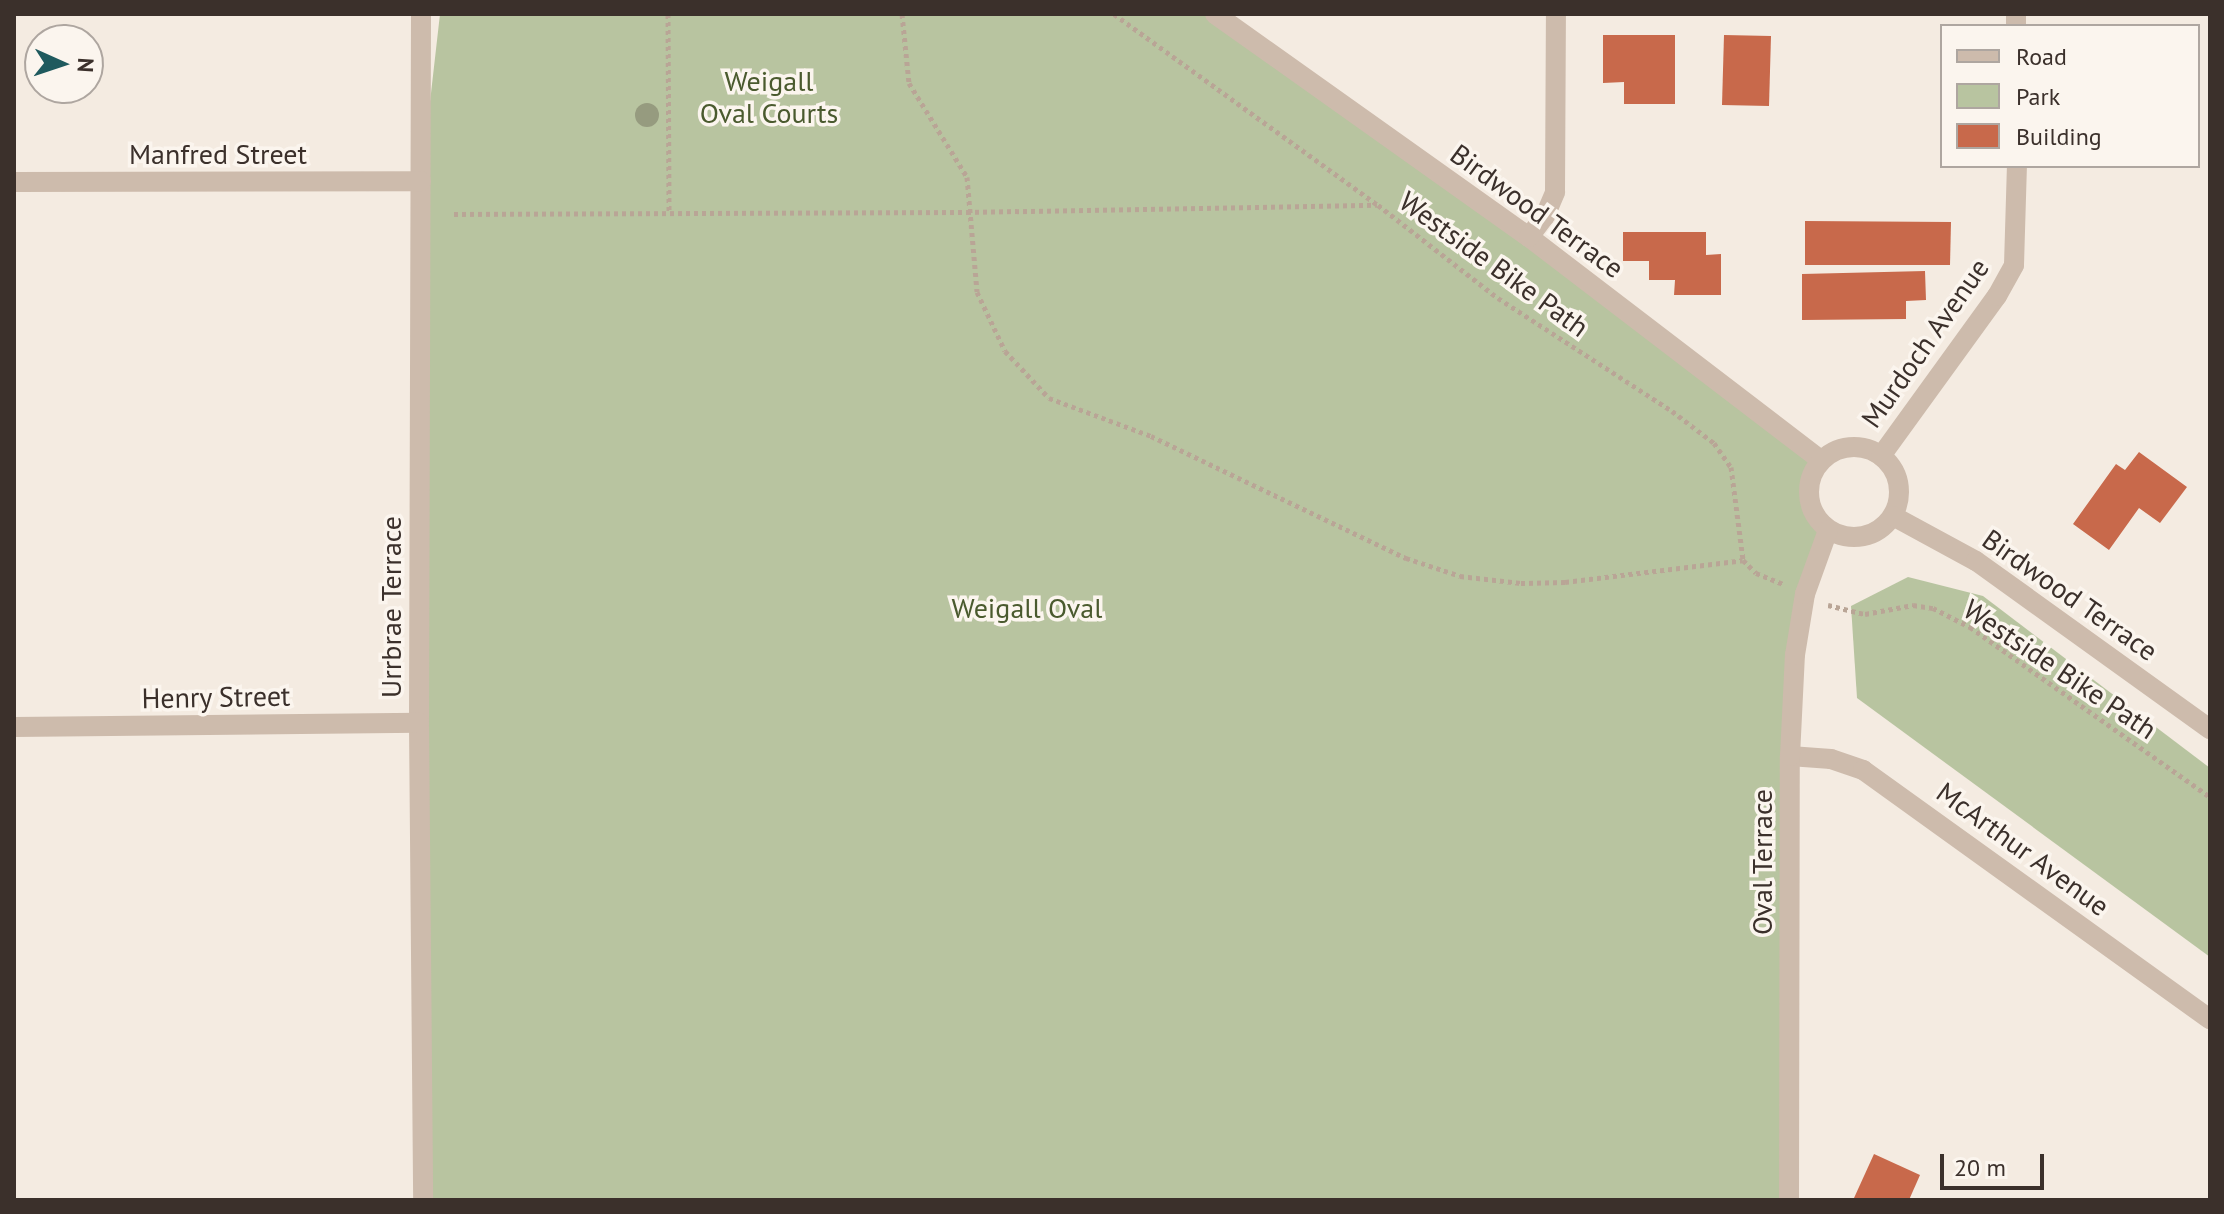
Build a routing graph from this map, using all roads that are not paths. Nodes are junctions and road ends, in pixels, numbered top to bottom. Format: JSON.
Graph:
{"nodes":[{"id":1,"x":421,"y":14,"type":"edge"},
{"id":2,"x":1215,"y":14,"type":"edge"},
{"id":3,"x":1556,"y":14,"type":"edge"},
{"id":4,"x":2017,"y":168,"type":"edge"},
{"id":5,"x":421,"y":181,"type":"junction"},
{"id":6,"x":14,"y":182,"type":"edge"},
{"id":7,"x":1529,"y":237,"type":"junction"},
{"id":8,"x":1881,"y":456,"type":"junction"},
{"id":9,"x":1821,"y":460,"type":"junction"},
{"id":10,"x":1893,"y":516,"type":"junction"},
{"id":11,"x":1828,"y":530,"type":"junction"},
{"id":12,"x":419,"y":723,"type":"junction"},
{"id":13,"x":14,"y":727,"type":"edge"},
{"id":14,"x":2210,"y":729,"type":"edge"},
{"id":15,"x":1790,"y":756,"type":"junction"},
{"id":16,"x":2210,"y":1019,"type":"edge"},
{"id":17,"x":423,"y":1200,"type":"edge"},
{"id":18,"x":1789,"y":1200,"type":"edge"}],
"edges":[{"from":1,"to":5,"type":"street","name":"Urrbrae Terrace"},
{"from":2,"to":7,"type":"street","name":"Birdwood Terrace"},
{"from":3,"to":7,"type":"street"},
{"from":4,"to":8,"type":"street","name":"Murdoch Avenue"},
{"from":5,"to":6,"type":"street","name":"Manfred Street"},
{"from":5,"to":12,"type":"street","name":"Urrbrae Terrace"},
{"from":7,"to":9,"type":"street","name":"Birdwood Terrace"},
{"from":8,"to":9,"type":"street"},
{"from":8,"to":10,"type":"street"},
{"from":9,"to":11,"type":"street"},
{"from":10,"to":11,"type":"street"},
{"from":10,"to":14,"type":"street","name":"Birdwood Terrace"},
{"from":11,"to":15,"type":"street","name":"Oval Terrace"},
{"from":12,"to":13,"type":"street","name":"Henry Street"},
{"from":12,"to":17,"type":"street","name":"Urrbrae Terrace"},
{"from":15,"to":16,"type":"street","name":"McArthur Avenue"},
{"from":15,"to":18,"type":"street","name":"Oval Terrace"}]}
